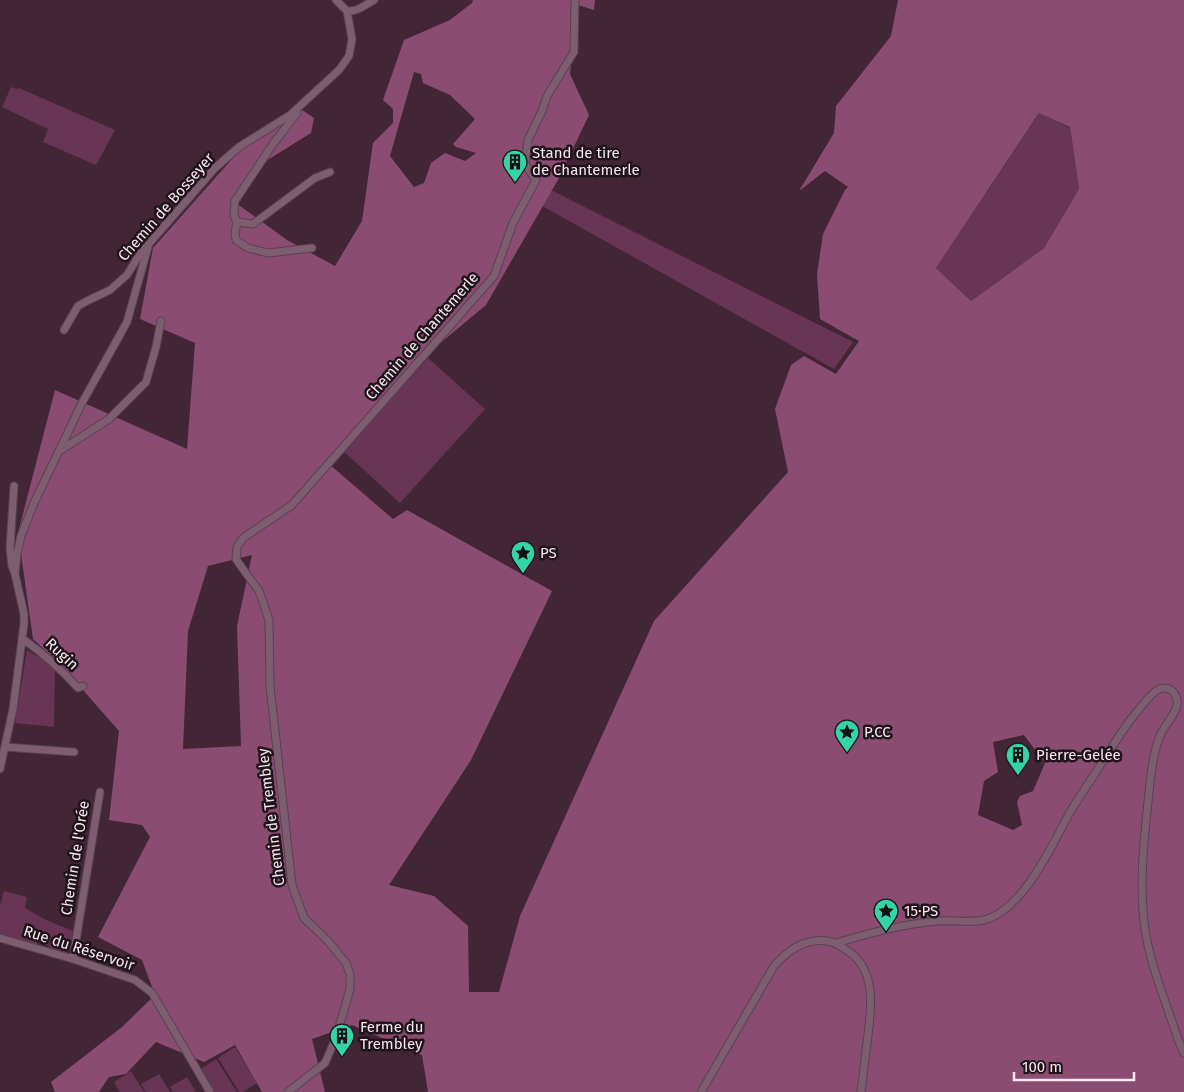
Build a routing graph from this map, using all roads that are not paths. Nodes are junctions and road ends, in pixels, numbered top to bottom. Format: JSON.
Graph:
{"nodes":[{"id":1,"x":336,"y":0,"type":"edge"},
{"id":2,"x":374,"y":0,"type":"edge"},
{"id":3,"x":574,"y":0,"type":"edge"},
{"id":4,"x":347,"y":11,"type":"junction"},
{"id":5,"x":305,"y":103,"type":"junction"},
{"id":6,"x":330,"y":172,"type":"dead end"},
{"id":7,"x":238,"y":222,"type":"junction"},
{"id":8,"x":149,"y":244,"type":"junction"},
{"id":9,"x":312,"y":248,"type":"dead end"},
{"id":10,"x":161,"y":321,"type":"dead end"},
{"id":11,"x":64,"y":330,"type":"dead end"},
{"id":12,"x":60,"y":450,"type":"junction"},
{"id":13,"x":14,"y":486,"type":"dead end"},
{"id":14,"x":243,"y":538,"type":"joint"},
{"id":15,"x":15,"y":574,"type":"junction"},
{"id":16,"x":23,"y":639,"type":"junction"},
{"id":17,"x":83,"y":686,"type":"dead end"},
{"id":18,"x":5,"y":747,"type":"junction"},
{"id":19,"x":74,"y":752,"type":"dead end"},
{"id":20,"x":0,"y":769,"type":"edge"},
{"id":21,"x":100,"y":792,"type":"dead end"},
{"id":22,"x":0,"y":938,"type":"edge"},
{"id":23,"x":836,"y":943,"type":"junction"},
{"id":24,"x":73,"y":959,"type":"junction"},
{"id":25,"x":1184,"y":1053,"type":"edge"},
{"id":26,"x":210,"y":1092,"type":"edge"},
{"id":27,"x":288,"y":1092,"type":"edge"},
{"id":28,"x":701,"y":1092,"type":"edge"},
{"id":29,"x":861,"y":1092,"type":"edge"}],
"edges":[{"from":1,"to":4,"type":"street"},
{"from":2,"to":4,"type":"street"},
{"from":3,"to":14,"type":"street","name":"Chemin de Chantemerle"},
{"from":4,"to":5,"type":"street","name":"Chemin de Bosseyer"},
{"from":5,"to":7,"type":"street"},
{"from":5,"to":8,"type":"street","name":"Chemin de Bosseyer"},
{"from":6,"to":7,"type":"street"},
{"from":7,"to":9,"type":"street"},
{"from":8,"to":11,"type":"street","name":"Chemin de Bosseyer"},
{"from":8,"to":12,"type":"street"},
{"from":10,"to":12,"type":"street"},
{"from":12,"to":15,"type":"street"},
{"from":13,"to":15,"type":"street"},
{"from":14,"to":27,"type":"street","name":"Chemin de Trembley"},
{"from":15,"to":16,"type":"street"},
{"from":16,"to":17,"type":"street","name":"Rugin"},
{"from":16,"to":18,"type":"street"},
{"from":18,"to":19,"type":"street"},
{"from":18,"to":20,"type":"street"},
{"from":21,"to":24,"type":"street","name":"Chemin de l'Orée"},
{"from":22,"to":24,"type":"street","name":"Rue du Réservoir"},
{"from":23,"to":25,"type":"street"},
{"from":23,"to":28,"type":"street"},
{"from":23,"to":29,"type":"street"},
{"from":24,"to":26,"type":"street","name":"Rue du Réservoir"}]}
